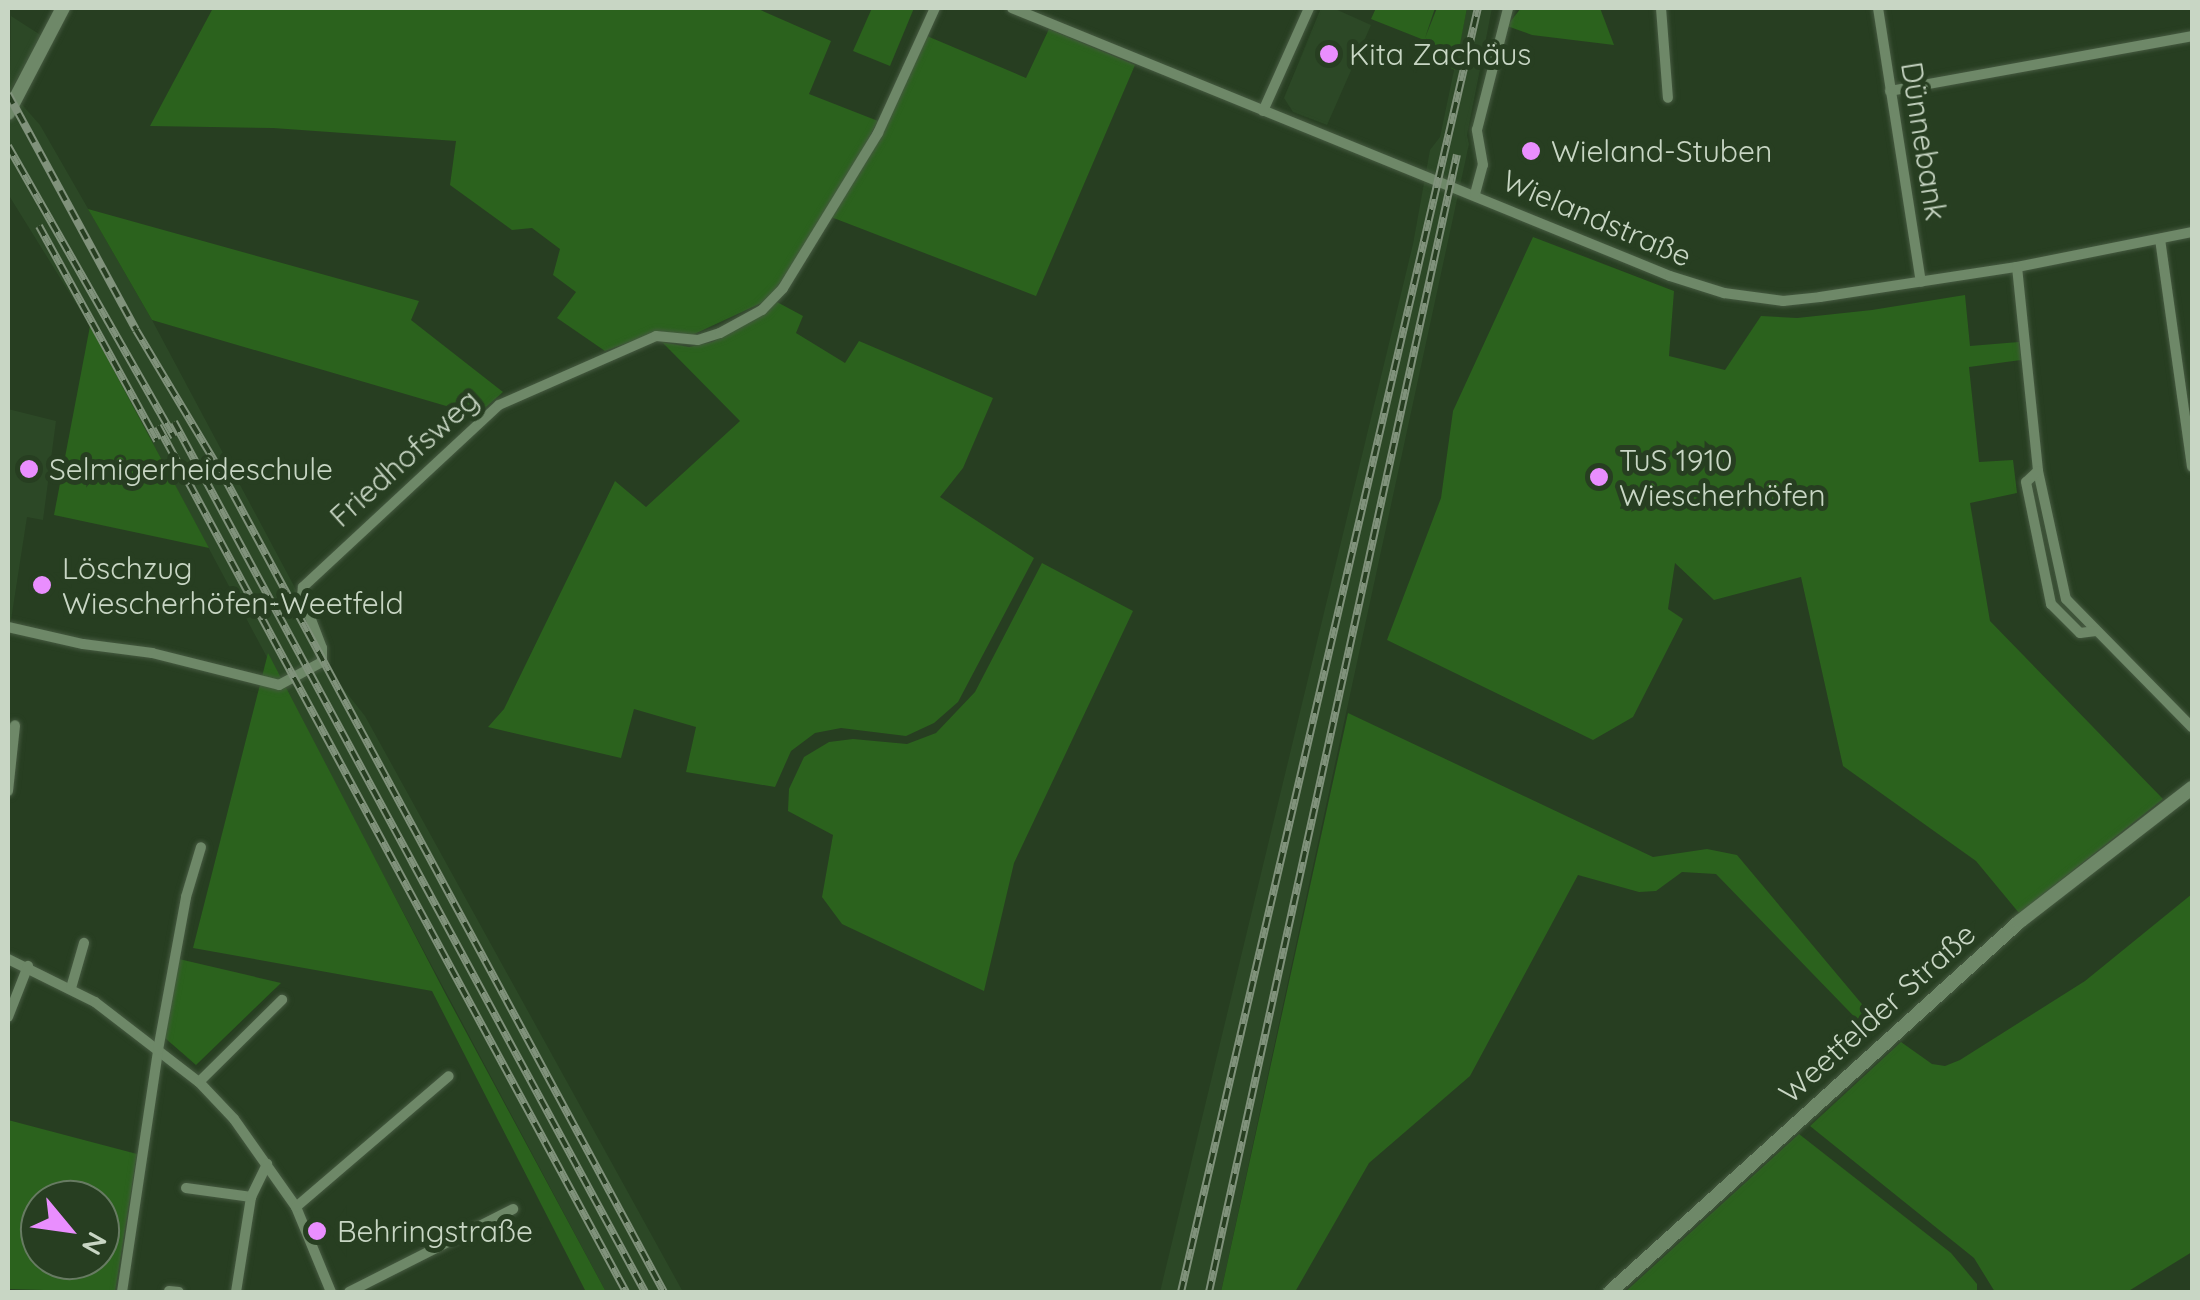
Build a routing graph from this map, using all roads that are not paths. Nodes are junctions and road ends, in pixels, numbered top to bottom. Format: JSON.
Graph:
{"nodes":[{"id":1,"x":62,"y":8,"type":"edge"},
{"id":2,"x":935,"y":8,"type":"edge"},
{"id":3,"x":1012,"y":8,"type":"edge"},
{"id":4,"x":1308,"y":8,"type":"edge"},
{"id":5,"x":1508,"y":8,"type":"edge"},
{"id":6,"x":1662,"y":8,"type":"edge"},
{"id":7,"x":1878,"y":8,"type":"edge"},
{"id":8,"x":2192,"y":36,"type":"edge"},
{"id":9,"x":1890,"y":91,"type":"junction"},
{"id":10,"x":1668,"y":98,"type":"dead end"},
{"id":11,"x":1263,"y":111,"type":"junction"},
{"id":12,"x":8,"y":112,"type":"edge"},
{"id":13,"x":1475,"y":194,"type":"junction"},
{"id":14,"x":2192,"y":232,"type":"edge"},
{"id":15,"x":2160,"y":239,"type":"junction"},
{"id":16,"x":2017,"y":268,"type":"junction"},
{"id":17,"x":1921,"y":282,"type":"junction"},
{"id":18,"x":2192,"y":467,"type":"edge"},
{"id":19,"x":2038,"y":471,"type":"junction"},
{"id":20,"x":2052,"y":537,"type":"junction"},
{"id":21,"x":2037,"y":540,"type":"junction"},
{"id":22,"x":2057,"y":562,"type":"junction"},
{"id":23,"x":2042,"y":565,"type":"junction"},
{"id":24,"x":8,"y":626,"type":"edge"},
{"id":25,"x":2096,"y":631,"type":"junction"},
{"id":26,"x":15,"y":724,"type":"dead end"},
{"id":27,"x":2192,"y":727,"type":"edge"},
{"id":28,"x":2192,"y":788,"type":"edge"},
{"id":29,"x":8,"y":792,"type":"edge"},
{"id":30,"x":201,"y":848,"type":"dead end"},
{"id":31,"x":84,"y":943,"type":"dead end"},
{"id":32,"x":8,"y":958,"type":"edge"},
{"id":33,"x":28,"y":966,"type":"junction"},
{"id":34,"x":71,"y":988,"type":"junction"},
{"id":35,"x":282,"y":1000,"type":"dead end"},
{"id":36,"x":8,"y":1017,"type":"edge"},
{"id":37,"x":158,"y":1050,"type":"junction"},
{"id":38,"x":449,"y":1076,"type":"dead end"},
{"id":39,"x":199,"y":1082,"type":"junction"},
{"id":40,"x":267,"y":1164,"type":"junction"},
{"id":41,"x":186,"y":1188,"type":"dead end"},
{"id":42,"x":251,"y":1196,"type":"junction"},
{"id":43,"x":296,"y":1207,"type":"junction"},
{"id":44,"x":513,"y":1209,"type":"dead end"},
{"id":45,"x":122,"y":1292,"type":"edge"},
{"id":46,"x":236,"y":1292,"type":"edge"},
{"id":47,"x":331,"y":1292,"type":"edge"},
{"id":48,"x":349,"y":1292,"type":"edge"},
{"id":49,"x":1610,"y":1292,"type":"edge"}],
"edges":[{"from":1,"to":12,"type":"street"},
{"from":2,"to":24,"type":"street","name":"Friedhofsweg"},
{"from":3,"to":11,"type":"street","name":"Wielandstraße"},
{"from":4,"to":11,"type":"street"},
{"from":5,"to":13,"type":"street"},
{"from":6,"to":10,"type":"street"},
{"from":7,"to":9,"type":"street","name":"Dünnebank"},
{"from":8,"to":9,"type":"street"},
{"from":9,"to":17,"type":"street","name":"Dünnebank"},
{"from":11,"to":13,"type":"street","name":"Wielandstraße"},
{"from":13,"to":17,"type":"street","name":"Wielandstraße"},
{"from":14,"to":15,"type":"street","name":"Wielandstraße"},
{"from":15,"to":16,"type":"street","name":"Wielandstraße"},
{"from":15,"to":18,"type":"street"},
{"from":16,"to":17,"type":"street","name":"Wielandstraße"},
{"from":16,"to":19,"type":"street"},
{"from":19,"to":20,"type":"street"},
{"from":19,"to":21,"type":"street"},
{"from":20,"to":21,"type":"street"},
{"from":20,"to":22,"type":"street"},
{"from":21,"to":23,"type":"street"},
{"from":22,"to":23,"type":"street"},
{"from":22,"to":25,"type":"street"},
{"from":23,"to":25,"type":"street"},
{"from":25,"to":27,"type":"street"},
{"from":26,"to":29,"type":"street"},
{"from":28,"to":49,"type":"street","name":"Weetfelder Straße"},
{"from":30,"to":37,"type":"street"},
{"from":31,"to":34,"type":"street"},
{"from":32,"to":33,"type":"street"},
{"from":33,"to":34,"type":"street"},
{"from":33,"to":36,"type":"street"},
{"from":34,"to":37,"type":"street"},
{"from":35,"to":39,"type":"street"},
{"from":37,"to":39,"type":"street"},
{"from":37,"to":45,"type":"street"},
{"from":38,"to":43,"type":"street"},
{"from":39,"to":40,"type":"street"},
{"from":40,"to":42,"type":"street"},
{"from":40,"to":43,"type":"street"},
{"from":41,"to":42,"type":"street"},
{"from":42,"to":46,"type":"street"},
{"from":43,"to":47,"type":"street"},
{"from":44,"to":48,"type":"street"}]}
